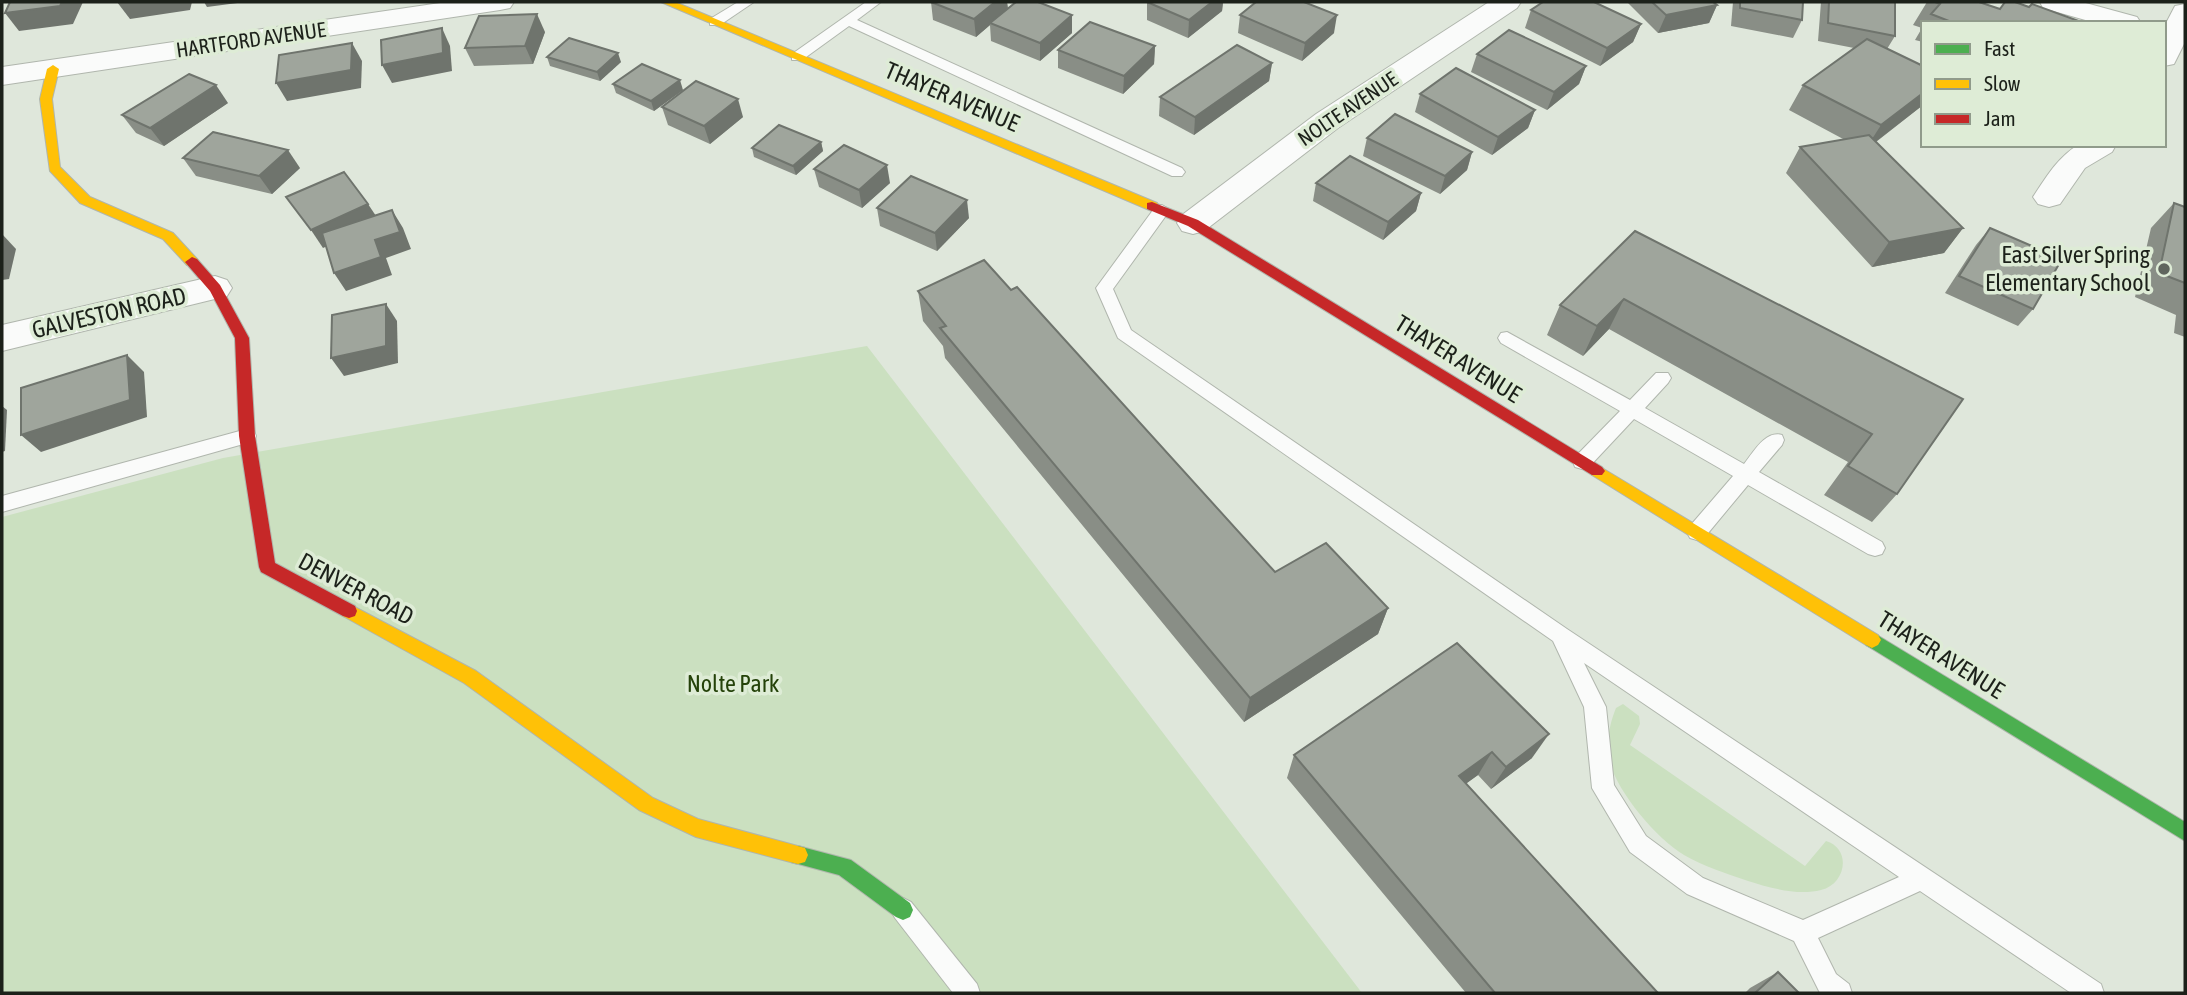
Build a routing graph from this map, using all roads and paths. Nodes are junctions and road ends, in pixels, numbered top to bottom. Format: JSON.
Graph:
{"nodes":[{"id":1,"x":500,"y":2,"type":"edge"},
{"id":2,"x":666,"y":2,"type":"edge"},
{"id":3,"x":747,"y":2,"type":"edge"},
{"id":4,"x":874,"y":2,"type":"edge"},
{"id":5,"x":1507,"y":2,"type":"edge"},
{"id":6,"x":2053,"y":2,"type":"edge"},
{"id":7,"x":848,"y":21,"type":"junction"},
{"id":8,"x":2120,"y":21,"type":"edge"},
{"id":9,"x":715,"y":22,"type":"junction"},
{"id":10,"x":797,"y":57,"type":"junction"},
{"id":11,"x":53,"y":69,"type":"junction"},
{"id":12,"x":2,"y":76,"type":"edge"},
{"id":13,"x":2098,"y":147,"type":"edge"},
{"id":14,"x":1177,"y":172,"type":"dead end"},
{"id":15,"x":2049,"y":197,"type":"dead end"},
{"id":16,"x":1162,"y":210,"type":"junction"},
{"id":17,"x":1193,"y":223,"type":"junction"},
{"id":18,"x":215,"y":288,"type":"junction"},
{"id":19,"x":2,"y":338,"type":"edge"},
{"id":20,"x":1507,"y":338,"type":"dead end"},
{"id":21,"x":1662,"y":378,"type":"dead end"},
{"id":22,"x":1632,"y":409,"type":"junction"},
{"id":23,"x":247,"y":436,"type":"junction"},
{"id":24,"x":1775,"y":440,"type":"dead end"},
{"id":25,"x":1582,"y":462,"type":"junction"},
{"id":26,"x":1746,"y":474,"type":"junction"},
{"id":27,"x":2,"y":504,"type":"edge"},
{"id":28,"x":1697,"y":532,"type":"junction"},
{"id":29,"x":1875,"y":548,"type":"dead end"},
{"id":30,"x":1560,"y":635,"type":"junction"},
{"id":31,"x":2185,"y":832,"type":"edge"},
{"id":32,"x":1921,"y":879,"type":"junction"},
{"id":33,"x":903,"y":910,"type":"joint"},
{"id":34,"x":1803,"y":932,"type":"junction"},
{"id":35,"x":968,"y":993,"type":"edge"},
{"id":36,"x":1840,"y":993,"type":"edge"},
{"id":37,"x":2092,"y":993,"type":"edge"}],
"edges":[{"from":1,"to":11,"type":"street","name":"HARTFORD AVENUE"},
{"from":2,"to":9,"type":"street","name":"THAYER AVENUE"},
{"from":3,"to":9,"type":"lane"},
{"from":4,"to":7,"type":"lane"},
{"from":5,"to":17,"type":"street","name":"NOLTE AVENUE"},
{"from":6,"to":8,"type":"street"},
{"from":7,"to":10,"type":"lane"},
{"from":7,"to":14,"type":"lane"},
{"from":9,"to":10,"type":"street","name":"THAYER AVENUE"},
{"from":10,"to":16,"type":"street","name":"THAYER AVENUE"},
{"from":11,"to":12,"type":"street","name":"HARTFORD AVENUE"},
{"from":11,"to":18,"type":"street","name":"DENVER ROAD"},
{"from":13,"to":15,"type":"street"},
{"from":16,"to":17,"type":"street","name":"THAYER AVENUE"},
{"from":16,"to":30,"type":"lane"},
{"from":17,"to":25,"type":"street","name":"THAYER AVENUE"},
{"from":18,"to":19,"type":"street","name":"GALVESTON ROAD"},
{"from":18,"to":23,"type":"street","name":"DENVER ROAD"},
{"from":20,"to":22,"type":"lane"},
{"from":21,"to":22,"type":"lane"},
{"from":22,"to":25,"type":"lane"},
{"from":22,"to":26,"type":"lane"},
{"from":23,"to":27,"type":"lane"},
{"from":23,"to":33,"type":"street","name":"DENVER ROAD"},
{"from":24,"to":26,"type":"lane"},
{"from":25,"to":28,"type":"street","name":"THAYER AVENUE"},
{"from":26,"to":28,"type":"lane"},
{"from":26,"to":29,"type":"lane"},
{"from":28,"to":31,"type":"street","name":"THAYER AVENUE"},
{"from":30,"to":32,"type":"lane"},
{"from":30,"to":34,"type":"lane"},
{"from":32,"to":34,"type":"lane"},
{"from":32,"to":37,"type":"lane"},
{"from":33,"to":35,"type":"lane"},
{"from":34,"to":36,"type":"lane"}]}
